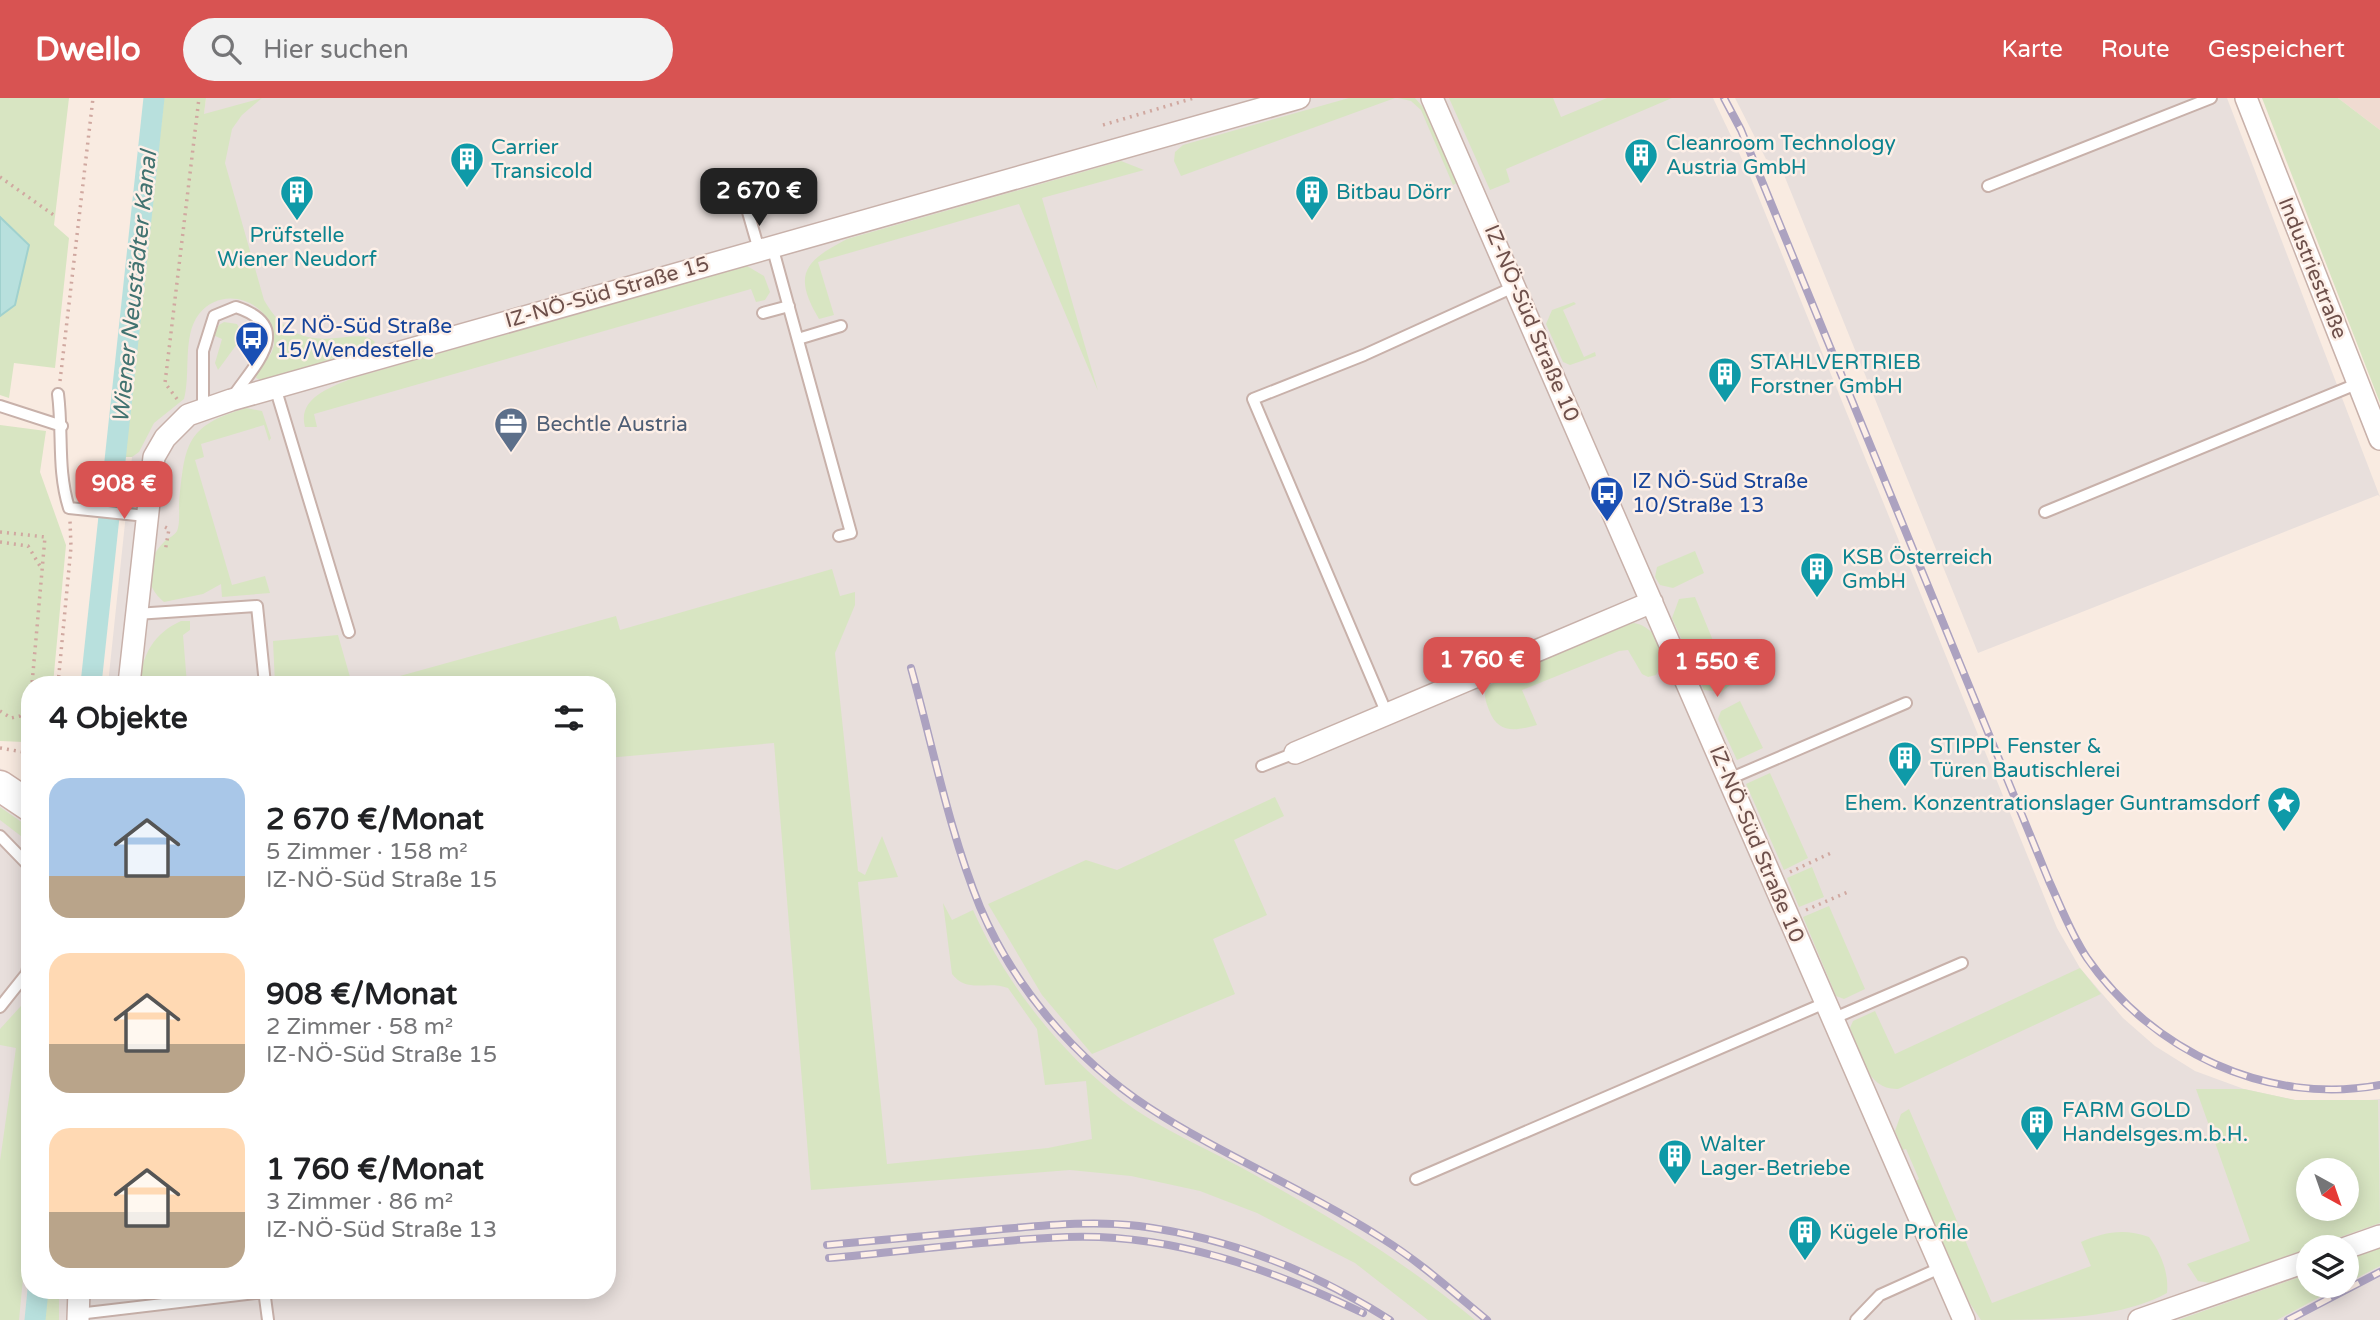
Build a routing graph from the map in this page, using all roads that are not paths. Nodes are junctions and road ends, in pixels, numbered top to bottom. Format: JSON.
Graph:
{"nodes":[{"id":1,"x":1299,"y":98,"type":"edge"},
{"id":2,"x":1432,"y":98,"type":"edge"},
{"id":3,"x":2211,"y":98,"type":"edge"},
{"id":4,"x":2246,"y":98,"type":"edge"},
{"id":5,"x":1988,"y":186,"type":"dead end"},
{"id":6,"x":747,"y":205,"type":"dead end"},
{"id":7,"x":766,"y":248,"type":"junction"},
{"id":8,"x":1516,"y":286,"type":"junction"},
{"id":9,"x":789,"y":306,"type":"junction"},
{"id":10,"x":763,"y":313,"type":"dead end"},
{"id":11,"x":841,"y":326,"type":"dead end"},
{"id":12,"x":798,"y":339,"type":"junction"},
{"id":13,"x":2359,"y":383,"type":"junction"},
{"id":14,"x":275,"y":387,"type":"junction"},
{"id":15,"x":58,"y":394,"type":"road end"},
{"id":16,"x":231,"y":400,"type":"junction"},
{"id":17,"x":0,"y":406,"type":"edge"},
{"id":18,"x":12,"y":411,"type":"junction"},
{"id":19,"x":196,"y":412,"type":"junction"},
{"id":20,"x":0,"y":414,"type":"edge"},
{"id":21,"x":62,"y":426,"type":"junction"},
{"id":22,"x":2380,"y":439,"type":"edge"},
{"id":23,"x":2045,"y":512,"type":"dead end"},
{"id":24,"x":146,"y":516,"type":"junction"},
{"id":25,"x":839,"y":536,"type":"dead end"},
{"id":26,"x":1652,"y":602,"type":"junction"},
{"id":27,"x":136,"y":614,"type":"junction"},
{"id":28,"x":349,"y":632,"type":"dead end"},
{"id":29,"x":130,"y":676,"type":"edge"},
{"id":30,"x":264,"y":676,"type":"edge"},
{"id":31,"x":1906,"y":703,"type":"dead end"},
{"id":32,"x":1387,"y":714,"type":"junction"},
{"id":33,"x":1295,"y":754,"type":"joint"},
{"id":34,"x":1262,"y":766,"type":"dead end"},
{"id":35,"x":1728,"y":779,"type":"junction"},
{"id":36,"x":0,"y":786,"type":"edge"},
{"id":37,"x":21,"y":800,"type":"edge"},
{"id":38,"x":0,"y":836,"type":"edge"},
{"id":39,"x":21,"y":858,"type":"edge"},
{"id":40,"x":1962,"y":963,"type":"dead end"},
{"id":41,"x":21,"y":981,"type":"edge"},
{"id":42,"x":0,"y":1007,"type":"edge"},
{"id":43,"x":1829,"y":1011,"type":"junction"},
{"id":44,"x":1416,"y":1179,"type":"dead end"},
{"id":45,"x":2380,"y":1236,"type":"edge"},
{"id":46,"x":2359,"y":1243,"type":"edge"},
{"id":47,"x":2296,"y":1265,"type":"edge"},
{"id":48,"x":1940,"y":1268,"type":"junction"},
{"id":49,"x":79,"y":1299,"type":"edge"},
{"id":50,"x":207,"y":1299,"type":"edge"},
{"id":51,"x":266,"y":1299,"type":"edge"},
{"id":52,"x":78,"y":1317,"type":"edge"},
{"id":53,"x":268,"y":1320,"type":"edge"},
{"id":54,"x":1856,"y":1320,"type":"edge"},
{"id":55,"x":1964,"y":1320,"type":"edge"},
{"id":56,"x":2139,"y":1320,"type":"edge"}],
"edges":[{"from":1,"to":7,"type":"street","name":"IZ-NÖ-Süd Straße 15"},
{"from":2,"to":8,"type":"street","name":"IZ-NÖ-Süd Straße 10"},
{"from":3,"to":5,"type":"lane"},
{"from":4,"to":13,"type":"street","name":"Industriestraße"},
{"from":6,"to":7,"type":"lane"},
{"from":7,"to":9,"type":"lane"},
{"from":7,"to":14,"type":"street","name":"IZ-NÖ-Süd Straße 15"},
{"from":8,"to":26,"type":"street","name":"IZ-NÖ-Süd Straße 10"},
{"from":8,"to":32,"type":"lane"},
{"from":9,"to":10,"type":"lane"},
{"from":9,"to":12,"type":"lane"},
{"from":11,"to":12,"type":"lane"},
{"from":12,"to":25,"type":"lane"},
{"from":13,"to":22,"type":"street","name":"Industriestraße"},
{"from":13,"to":23,"type":"lane"},
{"from":14,"to":16,"type":"street","name":"IZ-NÖ-Süd Straße 15"},
{"from":14,"to":28,"type":"lane"},
{"from":15,"to":21,"type":"lane"},
{"from":16,"to":19,"type":"street","name":"IZ-NÖ-Süd Straße 15"},
{"from":16,"to":19,"type":"lane"},
{"from":17,"to":18,"type":"lane"},
{"from":18,"to":20,"type":"lane"},
{"from":18,"to":21,"type":"lane"},
{"from":19,"to":24,"type":"street","name":"IZ-NÖ-Süd Straße 15"},
{"from":21,"to":24,"type":"lane"},
{"from":24,"to":27,"type":"street","name":"IZ-NÖ-Süd Straße 15"},
{"from":26,"to":32,"type":"street"},
{"from":26,"to":35,"type":"street","name":"IZ-NÖ-Süd Straße 10"},
{"from":27,"to":29,"type":"street","name":"IZ-NÖ-Süd Straße 15"},
{"from":27,"to":30,"type":"lane"},
{"from":31,"to":35,"type":"lane"},
{"from":32,"to":33,"type":"street"},
{"from":33,"to":34,"type":"lane"},
{"from":35,"to":43,"type":"street","name":"IZ-NÖ-Süd Straße 10"},
{"from":36,"to":37,"type":"street"},
{"from":38,"to":39,"type":"lane"},
{"from":40,"to":43,"type":"lane"},
{"from":41,"to":42,"type":"lane"},
{"from":43,"to":44,"type":"lane"},
{"from":43,"to":48,"type":"street","name":"IZ-NÖ-Süd Straße 10"},
{"from":45,"to":46,"type":"street"},
{"from":47,"to":56,"type":"street"},
{"from":48,"to":54,"type":"lane"},
{"from":48,"to":55,"type":"street","name":"IZ-NÖ-Süd Straße 10"},
{"from":49,"to":52,"type":"street"},
{"from":50,"to":52,"type":"lane"},
{"from":51,"to":53,"type":"lane"}]}
